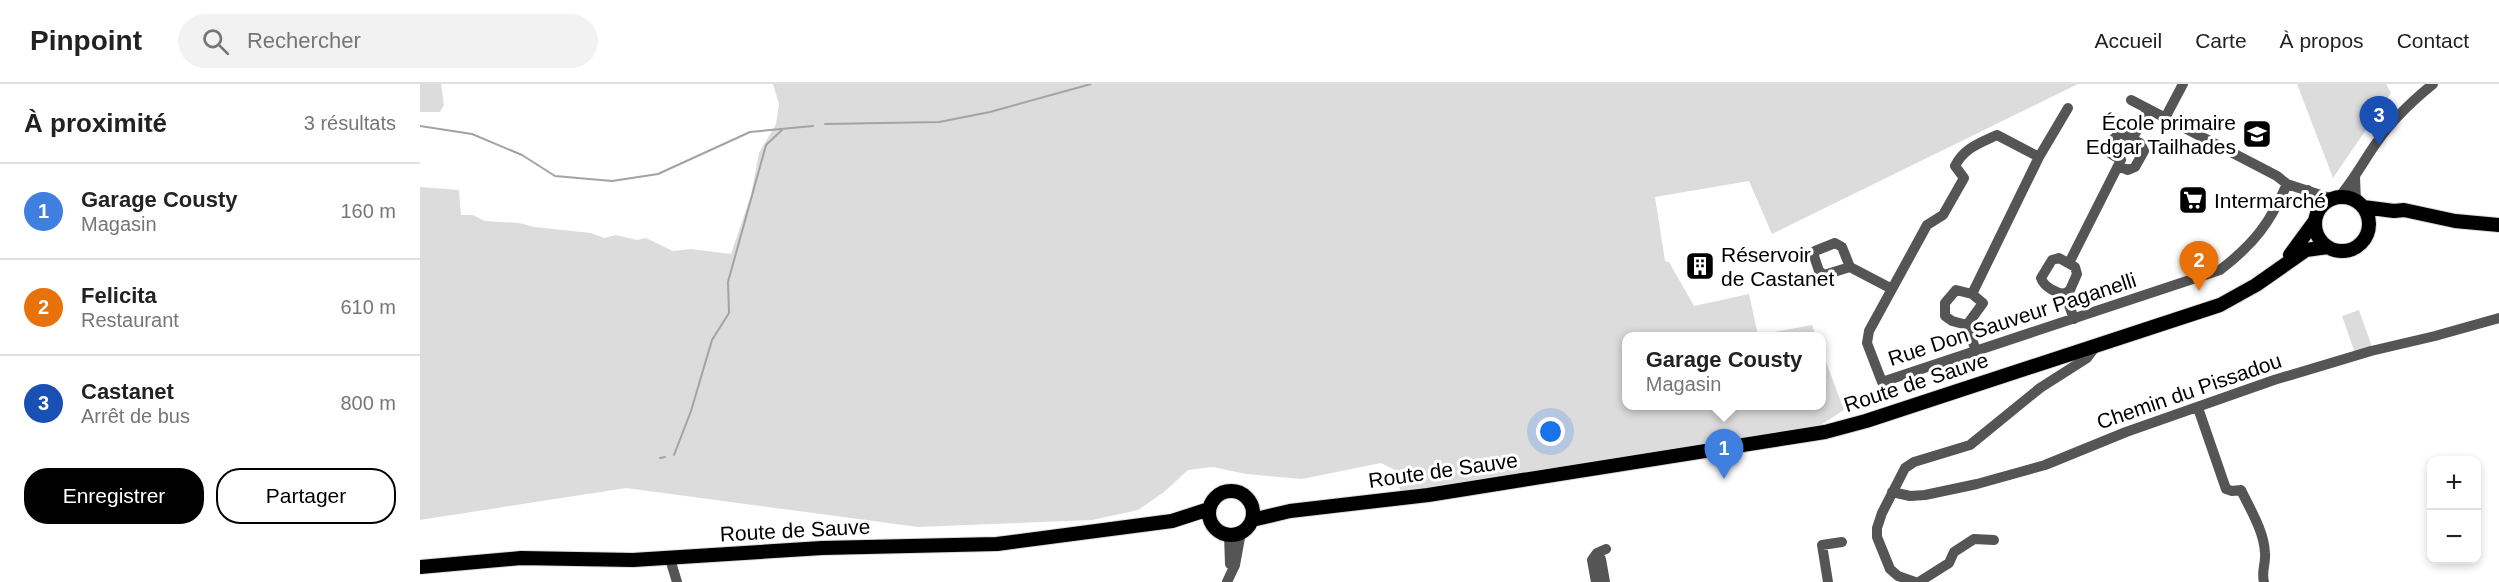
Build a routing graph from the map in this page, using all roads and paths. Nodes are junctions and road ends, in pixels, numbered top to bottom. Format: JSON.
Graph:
{"nodes":[{"id":1,"x":2183,"y":84,"type":"edge"},
{"id":2,"x":2433,"y":84,"type":"edge"},
{"id":3,"x":2131,"y":100,"type":"dead end"},
{"id":4,"x":2067,"y":108,"type":"dead end"},
{"id":5,"x":2148,"y":110,"type":"junction"},
{"id":6,"x":2165,"y":118,"type":"junction"},
{"id":7,"x":2132,"y":139,"type":"junction"},
{"id":8,"x":2039,"y":157,"type":"junction"},
{"id":9,"x":2118,"y":166,"type":"junction"},
{"id":10,"x":2356,"y":176,"type":"junction"},
{"id":11,"x":2285,"y":188,"type":"junction"},
{"id":12,"x":2307,"y":190,"type":"junction"},
{"id":13,"x":2336,"y":198,"type":"junction"},
{"id":14,"x":2359,"y":204,"type":"junction"},
{"id":15,"x":2394,"y":212,"type":"junction"},
{"id":16,"x":2316,"y":218,"type":"junction"},
{"id":17,"x":2499,"y":225,"type":"edge"},
{"id":18,"x":2368,"y":229,"type":"junction"},
{"id":19,"x":2328,"y":247,"type":"junction"},
{"id":20,"x":2286,"y":262,"type":"junction"},
{"id":21,"x":2069,"y":263,"type":"junction"},
{"id":22,"x":1850,"y":267,"type":"dead end"},
{"id":23,"x":1892,"y":289,"type":"junction"},
{"id":24,"x":1972,"y":294,"type":"junction"},
{"id":25,"x":2065,"y":294,"type":"junction"},
{"id":26,"x":2499,"y":318,"type":"edge"},
{"id":27,"x":2074,"y":319,"type":"junction"},
{"id":28,"x":1967,"y":325,"type":"junction"},
{"id":29,"x":2096,"y":346,"type":"junction"},
{"id":30,"x":1976,"y":351,"type":"junction"},
{"id":31,"x":2198,"y":408,"type":"junction"},
{"id":32,"x":1892,"y":492,"type":"junction"},
{"id":33,"x":1209,"y":510,"type":"junction"},
{"id":34,"x":1252,"y":512,"type":"junction"},
{"id":35,"x":1172,"y":521,"type":"junction"},
{"id":36,"x":1214,"y":527,"type":"junction"},
{"id":37,"x":1235,"y":534,"type":"junction"},
{"id":38,"x":1994,"y":540,"type":"dead end"},
{"id":39,"x":1842,"y":542,"type":"dead end"},
{"id":40,"x":670,"y":559,"type":"junction"},
{"id":41,"x":420,"y":567,"type":"edge"},
{"id":42,"x":677,"y":582,"type":"edge"},
{"id":43,"x":1227,"y":582,"type":"edge"},
{"id":44,"x":1596,"y":582,"type":"edge"},
{"id":45,"x":1605,"y":582,"type":"edge"},
{"id":46,"x":1828,"y":582,"type":"edge"},
{"id":47,"x":1917,"y":582,"type":"edge"},
{"id":48,"x":2264,"y":582,"type":"edge"}],
"edges":[{"from":1,"to":6,"type":"street"},
{"from":2,"to":10,"type":"street"},
{"from":3,"to":5,"type":"street"},
{"from":4,"to":8,"type":"street"},
{"from":5,"to":6,"type":"street"},
{"from":5,"to":7,"type":"street"},
{"from":6,"to":11,"type":"street"},
{"from":7,"to":9,"type":"street"},
{"from":7,"to":9,"type":"street"},
{"from":8,"to":23,"type":"street","name":"Rue Don Sauveur Paganelli"},
{"from":8,"to":24,"type":"street"},
{"from":9,"to":21,"type":"street"},
{"from":10,"to":13,"type":"street"},
{"from":10,"to":14,"type":"street"},
{"from":11,"to":12,"type":"street"},
{"from":11,"to":27,"type":"street","name":"Rue Don Sauveur Paganelli"},
{"from":12,"to":13,"type":"street"},
{"from":12,"to":16,"type":"street"},
{"from":13,"to":14,"type":"main road"},
{"from":13,"to":16,"type":"main road"},
{"from":14,"to":15,"type":"main road"},
{"from":14,"to":18,"type":"main road"},
{"from":15,"to":17,"type":"main road"},
{"from":15,"to":18,"type":"main road"},
{"from":16,"to":19,"type":"main road"},
{"from":16,"to":20,"type":"main road","name":"Route de Sauve"},
{"from":18,"to":19,"type":"main road"},
{"from":19,"to":20,"type":"main road","name":"Route de Sauve"},
{"from":20,"to":29,"type":"main road","name":"Route de Sauve"},
{"from":21,"to":25,"type":"street"},
{"from":21,"to":25,"type":"street"},
{"from":22,"to":23,"type":"street"},
{"from":23,"to":30,"type":"street","name":"Rue Don Sauveur Paganelli"},
{"from":24,"to":28,"type":"street"},
{"from":24,"to":28,"type":"street"},
{"from":25,"to":27,"type":"street"},
{"from":26,"to":31,"type":"street","name":"Chemin du Pissadou"},
{"from":27,"to":30,"type":"street","name":"Rue Don Sauveur Paganelli"},
{"from":28,"to":30,"type":"street"},
{"from":29,"to":32,"type":"street"},
{"from":29,"to":34,"type":"main road","name":"Route de Sauve"},
{"from":31,"to":32,"type":"street","name":"Chemin du Pissadou"},
{"from":31,"to":48,"type":"street"},
{"from":32,"to":47,"type":"street"},
{"from":33,"to":34,"type":"main road"},
{"from":33,"to":35,"type":"main road","name":"Route de Sauve"},
{"from":33,"to":36,"type":"main road"},
{"from":34,"to":37,"type":"main road"},
{"from":35,"to":36,"type":"main road","name":"Route de Sauve"},
{"from":35,"to":40,"type":"main road","name":"Route de Sauve"},
{"from":36,"to":37,"type":"main road"},
{"from":37,"to":43,"type":"street"},
{"from":38,"to":47,"type":"street"},
{"from":39,"to":46,"type":"street"},
{"from":40,"to":41,"type":"main road","name":"Route de Sauve"},
{"from":40,"to":42,"type":"street"},
{"from":44,"to":45,"type":"street"}]}
